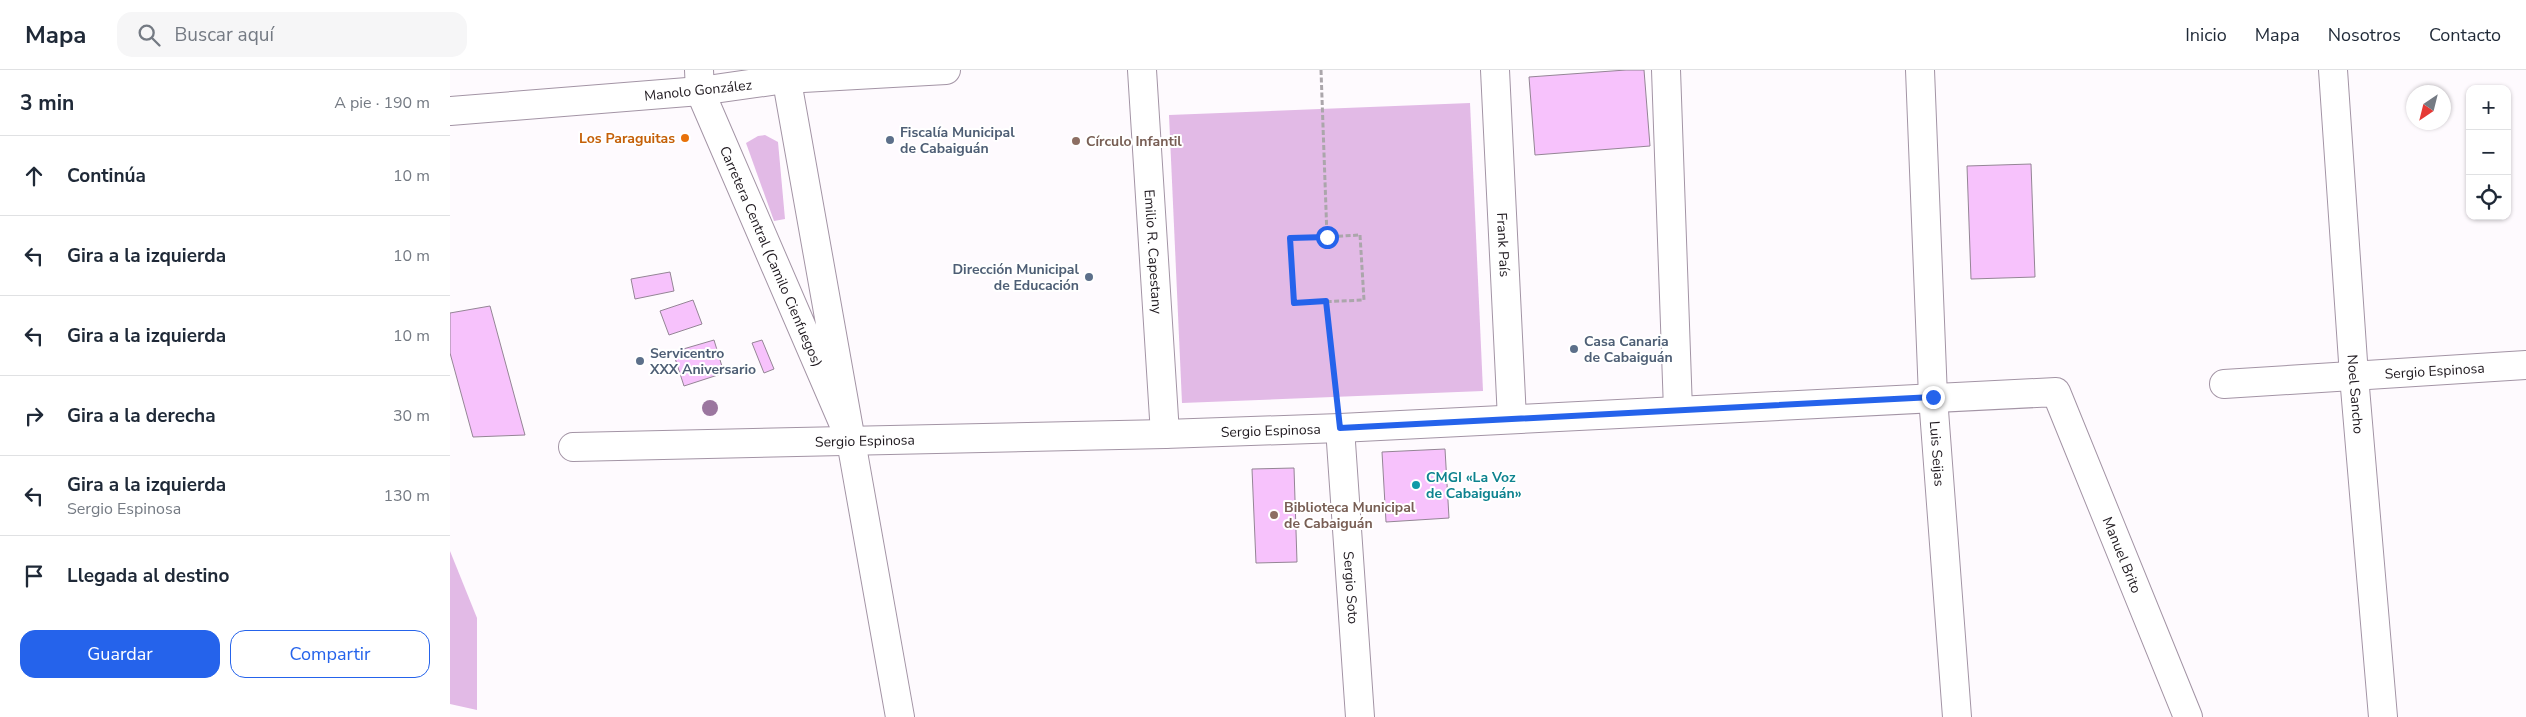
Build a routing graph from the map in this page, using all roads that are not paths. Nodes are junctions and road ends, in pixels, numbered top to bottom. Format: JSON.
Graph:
{"nodes":[{"id":1,"x":946,"y":70,"type":"edge"},
{"id":2,"x":1142,"y":70,"type":"edge"},
{"id":3,"x":1495,"y":70,"type":"edge"},
{"id":4,"x":1666,"y":70,"type":"edge"},
{"id":5,"x":1920,"y":70,"type":"edge"},
{"id":6,"x":2333,"y":70,"type":"edge"},
{"id":7,"x":785,"y":75,"type":"edge"},
{"id":8,"x":700,"y":81,"type":"edge"},
{"id":9,"x":450,"y":111,"type":"edge"},
{"id":10,"x":2526,"y":365,"type":"edge"},
{"id":11,"x":2354,"y":376,"type":"junction"},
{"id":12,"x":2224,"y":384,"type":"dead end"},
{"id":13,"x":2056,"y":392,"type":"joint"},
{"id":14,"x":1933,"y":397,"type":"junction"},
{"id":15,"x":1678,"y":410,"type":"junction"},
{"id":16,"x":1512,"y":419,"type":"junction"},
{"id":17,"x":1340,"y":428,"type":"junction"},
{"id":18,"x":1165,"y":434,"type":"junction"},
{"id":19,"x":851,"y":441,"type":"junction"},
{"id":20,"x":573,"y":447,"type":"dead end"},
{"id":21,"x":900,"y":717,"type":"edge"},
{"id":22,"x":1360,"y":717,"type":"edge"},
{"id":23,"x":1957,"y":717,"type":"edge"},
{"id":24,"x":2188,"y":717,"type":"edge"},
{"id":25,"x":2383,"y":717,"type":"edge"}],
"edges":[{"from":1,"to":7,"type":"street","name":"Manolo González"},
{"from":2,"to":18,"type":"street","name":"Emilio R. Capestany"},
{"from":3,"to":16,"type":"street","name":"Frank País"},
{"from":4,"to":15,"type":"street"},
{"from":5,"to":14,"type":"street","name":"Luis Seijas"},
{"from":6,"to":11,"type":"street","name":"Noel Sancho"},
{"from":7,"to":8,"type":"street","name":"Manolo González"},
{"from":7,"to":19,"type":"street","name":"Carretera Central (Camilo Cienfuegos)"},
{"from":8,"to":9,"type":"street","name":"Manolo González"},
{"from":8,"to":19,"type":"street","name":"Carretera Central (Camilo Cienfuegos)"},
{"from":10,"to":11,"type":"street","name":"Sergio Espinosa"},
{"from":11,"to":12,"type":"street","name":"Sergio Espinosa"},
{"from":11,"to":25,"type":"street","name":"Noel Sancho"},
{"from":13,"to":14,"type":"street","name":"Sergio Espinosa"},
{"from":13,"to":24,"type":"street","name":"Manuel Brito"},
{"from":14,"to":15,"type":"street","name":"Sergio Espinosa"},
{"from":14,"to":23,"type":"street","name":"Luis Seijas"},
{"from":15,"to":16,"type":"street","name":"Sergio Espinosa"},
{"from":16,"to":17,"type":"street","name":"Sergio Espinosa"},
{"from":17,"to":18,"type":"street","name":"Sergio Espinosa"},
{"from":17,"to":22,"type":"street","name":"Sergio Soto"},
{"from":18,"to":19,"type":"street","name":"Sergio Espinosa"},
{"from":19,"to":20,"type":"street","name":"Sergio Espinosa"},
{"from":19,"to":21,"type":"street","name":"Carretera Central (Camilo Cienfuegos)"}]}
